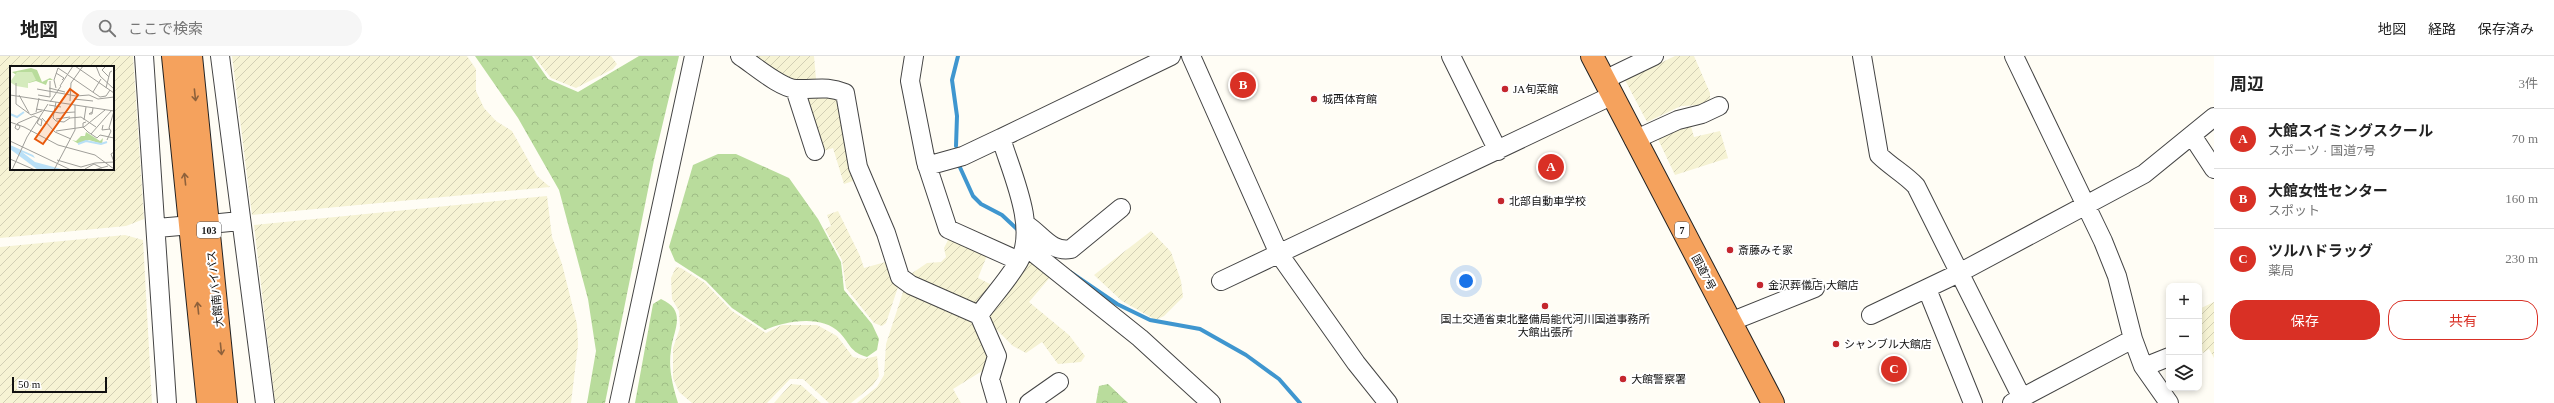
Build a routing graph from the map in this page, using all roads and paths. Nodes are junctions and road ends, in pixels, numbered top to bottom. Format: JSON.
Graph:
{"nodes":[{"id":1,"x":144,"y":56,"type":"edge"},
{"id":2,"x":173,"y":56,"type":"edge"},
{"id":3,"x":191,"y":56,"type":"edge"},
{"id":4,"x":220,"y":56,"type":"edge"},
{"id":5,"x":694,"y":56,"type":"edge"},
{"id":6,"x":740,"y":56,"type":"edge"},
{"id":7,"x":914,"y":56,"type":"edge"},
{"id":8,"x":1171,"y":56,"type":"edge"},
{"id":9,"x":1191,"y":56,"type":"edge"},
{"id":10,"x":1451,"y":56,"type":"edge"},
{"id":11,"x":1592,"y":56,"type":"edge"},
{"id":12,"x":1654,"y":56,"type":"edge"},
{"id":13,"x":1862,"y":56,"type":"edge"},
{"id":14,"x":2014,"y":56,"type":"edge"},
{"id":15,"x":1608,"y":88,"type":"junction"},
{"id":16,"x":795,"y":89,"type":"junction"},
{"id":17,"x":1719,"y":106,"type":"dead end"},
{"id":18,"x":2214,"y":117,"type":"edge"},
{"id":19,"x":2193,"y":137,"type":"junction"},
{"id":20,"x":1001,"y":138,"type":"junction"},
{"id":21,"x":1634,"y":140,"type":"junction"},
{"id":22,"x":1498,"y":151,"type":"junction"},
{"id":23,"x":815,"y":152,"type":"dead end"},
{"id":24,"x":927,"y":166,"type":"junction"},
{"id":25,"x":2214,"y":169,"type":"edge"},
{"id":26,"x":2085,"y":205,"type":"junction"},
{"id":27,"x":1121,"y":208,"type":"dead end"},
{"id":28,"x":240,"y":221,"type":"junction"},
{"id":29,"x":220,"y":223,"type":"dead end"},
{"id":30,"x":1027,"y":225,"type":"junction"},
{"id":31,"x":180,"y":226,"type":"dead end"},
{"id":32,"x":157,"y":228,"type":"junction"},
{"id":33,"x":1022,"y":253,"type":"junction"},
{"id":34,"x":1279,"y":254,"type":"junction"},
{"id":35,"x":1959,"y":273,"type":"junction"},
{"id":36,"x":1220,"y":281,"type":"dead end"},
{"id":37,"x":1816,"y":288,"type":"dead end"},
{"id":38,"x":1927,"y":289,"type":"junction"},
{"id":39,"x":979,"y":315,"type":"junction"},
{"id":40,"x":1871,"y":315,"type":"dead end"},
{"id":41,"x":1730,"y":322,"type":"junction"},
{"id":42,"x":2133,"y":339,"type":"junction"},
{"id":43,"x":2166,"y":358,"type":"edge"},
{"id":44,"x":2144,"y":367,"type":"junction"},
{"id":45,"x":1060,"y":382,"type":"dead end"},
{"id":46,"x":2016,"y":400,"type":"edge"},
{"id":47,"x":167,"y":403,"type":"edge"},
{"id":48,"x":208,"y":403,"type":"edge"},
{"id":49,"x":226,"y":403,"type":"edge"},
{"id":50,"x":265,"y":403,"type":"edge"},
{"id":51,"x":619,"y":403,"type":"edge"},
{"id":52,"x":998,"y":403,"type":"edge"},
{"id":53,"x":1030,"y":403,"type":"edge"},
{"id":54,"x":1211,"y":403,"type":"edge"},
{"id":55,"x":1388,"y":403,"type":"edge"},
{"id":56,"x":1773,"y":403,"type":"edge"},
{"id":57,"x":1973,"y":403,"type":"edge"},
{"id":58,"x":2169,"y":403,"type":"edge"}],
"edges":[{"from":1,"to":32,"type":"street"},
{"from":48,"to":2,"type":"highway","name":"大館南バイパス","number":"103","one_way":true},
{"from":3,"to":49,"type":"highway","name":"大館南バイパス","number":"103","one_way":true},
{"from":4,"to":28,"type":"street"},
{"from":5,"to":51,"type":"street"},
{"from":6,"to":16,"type":"street"},
{"from":7,"to":24,"type":"street"},
{"from":8,"to":20,"type":"street"},
{"from":9,"to":34,"type":"street"},
{"from":10,"to":22,"type":"street"},
{"from":11,"to":15,"type":"highway","name":"国道7号","number":"7"},
{"from":12,"to":15,"type":"street"},
{"from":13,"to":35,"type":"street"},
{"from":14,"to":26,"type":"street"},
{"from":15,"to":21,"type":"highway","name":"国道7号","number":"7"},
{"from":15,"to":22,"type":"street"},
{"from":16,"to":23,"type":"street"},
{"from":16,"to":39,"type":"street"},
{"from":17,"to":21,"type":"street"},
{"from":18,"to":19,"type":"street"},
{"from":19,"to":25,"type":"street"},
{"from":19,"to":26,"type":"street"},
{"from":20,"to":24,"type":"street"},
{"from":20,"to":30,"type":"street"},
{"from":21,"to":41,"type":"highway","name":"国道7号","number":"7"},
{"from":22,"to":34,"type":"street"},
{"from":24,"to":33,"type":"street"},
{"from":26,"to":35,"type":"street"},
{"from":26,"to":42,"type":"street"},
{"from":27,"to":30,"type":"street"},
{"from":28,"to":29,"type":"street"},
{"from":28,"to":50,"type":"street"},
{"from":30,"to":33,"type":"street"},
{"from":31,"to":32,"type":"street"},
{"from":32,"to":47,"type":"street"},
{"from":33,"to":39,"type":"street"},
{"from":33,"to":54,"type":"street"},
{"from":34,"to":36,"type":"street"},
{"from":34,"to":55,"type":"street"},
{"from":35,"to":38,"type":"street"},
{"from":35,"to":46,"type":"street"},
{"from":37,"to":41,"type":"street"},
{"from":38,"to":40,"type":"street"},
{"from":38,"to":57,"type":"street"},
{"from":39,"to":52,"type":"street"},
{"from":41,"to":56,"type":"highway","name":"国道7号","number":"7"},
{"from":42,"to":44,"type":"street"},
{"from":42,"to":46,"type":"street"},
{"from":43,"to":44,"type":"street"},
{"from":44,"to":58,"type":"street"},
{"from":45,"to":53,"type":"street"}]}
